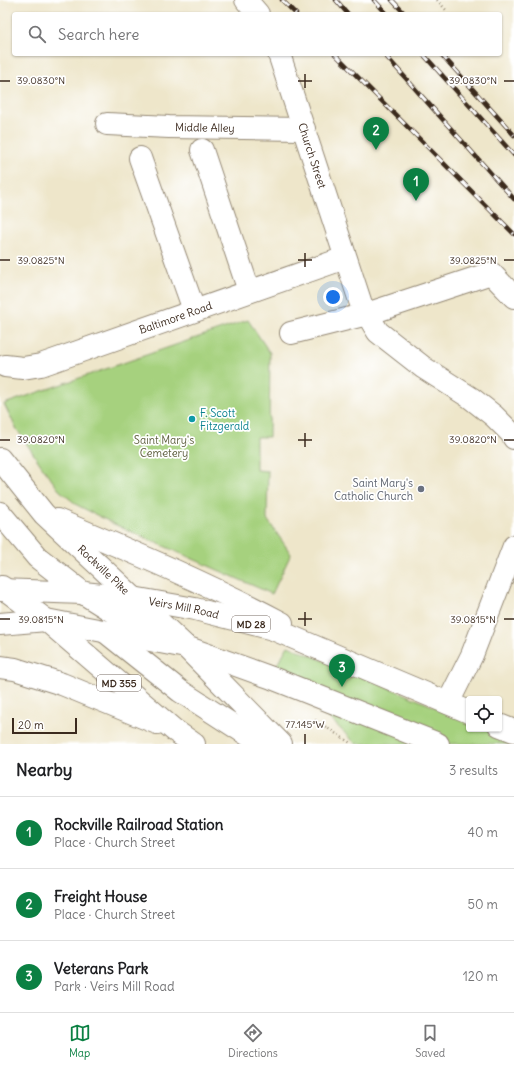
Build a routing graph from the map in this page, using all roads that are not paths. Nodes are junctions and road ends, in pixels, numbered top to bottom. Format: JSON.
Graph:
{"nodes":[{"id":1,"x":246,"y":0,"type":"edge"},
{"id":2,"x":256,"y":12,"type":"edge"},
{"id":3,"x":279,"y":56,"type":"edge"},
{"id":4,"x":107,"y":124,"type":"dead end"},
{"id":5,"x":304,"y":129,"type":"junction"},
{"id":6,"x":202,"y":150,"type":"dead end"},
{"id":7,"x":140,"y":158,"type":"dead end"},
{"id":8,"x":345,"y":258,"type":"junction"},
{"id":9,"x":249,"y":291,"type":"junction"},
{"id":10,"x":514,"y":297,"type":"edge"},
{"id":11,"x":194,"y":310,"type":"junction"},
{"id":12,"x":367,"y":314,"type":"junction"},
{"id":13,"x":291,"y":333,"type":"dead end"},
{"id":14,"x":5,"y":366,"type":"dead end"},
{"id":15,"x":514,"y":438,"type":"edge"},
{"id":16,"x":0,"y":459,"type":"edge"},
{"id":17,"x":0,"y":513,"type":"edge"},
{"id":18,"x":44,"y":514,"type":"junction"},
{"id":19,"x":514,"y":546,"type":"edge"},
{"id":20,"x":1,"y":588,"type":"edge"},
{"id":21,"x":83,"y":593,"type":"junction"},
{"id":22,"x":133,"y":598,"type":"junction"},
{"id":23,"x":46,"y":620,"type":"junction"},
{"id":24,"x":0,"y":624,"type":"edge"},
{"id":25,"x":104,"y":631,"type":"junction"},
{"id":26,"x":186,"y":647,"type":"junction"},
{"id":27,"x":0,"y":667,"type":"edge"},
{"id":28,"x":364,"y":668,"type":"junction"},
{"id":29,"x":448,"y":704,"type":"junction"},
{"id":30,"x":466,"y":711,"type":"edge"},
{"id":31,"x":502,"y":726,"type":"edge"},
{"id":32,"x":174,"y":730,"type":"junction"},
{"id":33,"x":514,"y":731,"type":"edge"},
{"id":34,"x":194,"y":744,"type":"edge"},
{"id":35,"x":262,"y":744,"type":"edge"},
{"id":36,"x":281,"y":744,"type":"edge"},
{"id":37,"x":438,"y":744,"type":"edge"}],
"edges":[{"from":1,"to":2,"type":"main road"},
{"from":3,"to":5,"type":"main road","name":"Church Street"},
{"from":4,"to":5,"type":"main road","name":"Middle Alley"},
{"from":5,"to":8,"type":"main road","name":"Church Street"},
{"from":6,"to":9,"type":"main road"},
{"from":7,"to":11,"type":"main road"},
{"from":8,"to":9,"type":"main road","name":"Baltimore Road"},
{"from":8,"to":12,"type":"main road","name":"Church Street"},
{"from":9,"to":11,"type":"main road","name":"Baltimore Road"},
{"from":10,"to":12,"type":"main road"},
{"from":11,"to":14,"type":"main road","name":"Baltimore Road"},
{"from":12,"to":13,"type":"main road"},
{"from":12,"to":15,"type":"main road","name":"Church Street"},
{"from":16,"to":18,"type":"main road","name":"Rockville Pike"},
{"from":17,"to":21,"type":"main road"},
{"from":18,"to":22,"type":"main road","name":"Rockville Pike"},
{"from":18,"to":28,"type":"main road"},
{"from":19,"to":29,"type":"main road"},
{"from":20,"to":21,"type":"main road","name":"Veirs Mill Road","number":"MD 28"},
{"from":20,"to":23,"type":"main road","number":"MD 355"},
{"from":20,"to":25,"type":"main road"},
{"from":21,"to":22,"type":"main road","name":"Veirs Mill Road","number":"MD 28"},
{"from":21,"to":26,"type":"main road"},
{"from":22,"to":26,"type":"main road","name":"Rockville Pike"},
{"from":22,"to":28,"type":"main road","name":"Veirs Mill Road","number":"MD 28"},
{"from":23,"to":24,"type":"main road"},
{"from":23,"to":25,"type":"main road"},
{"from":23,"to":32,"type":"main road","number":"MD 355"},
{"from":25,"to":26,"type":"main road"},
{"from":25,"to":35,"type":"main road"},
{"from":26,"to":36,"type":"main road","name":"Rockville Pike"},
{"from":26,"to":37,"type":"main road"},
{"from":27,"to":32,"type":"main road"},
{"from":28,"to":29,"type":"main road","name":"Veirs Mill Road","number":"MD 28"},
{"from":29,"to":30,"type":"main road","name":"Veirs Mill Road","number":"MD 28"},
{"from":31,"to":33,"type":"main road"},
{"from":32,"to":34,"type":"main road","number":"MD 355"}]}
